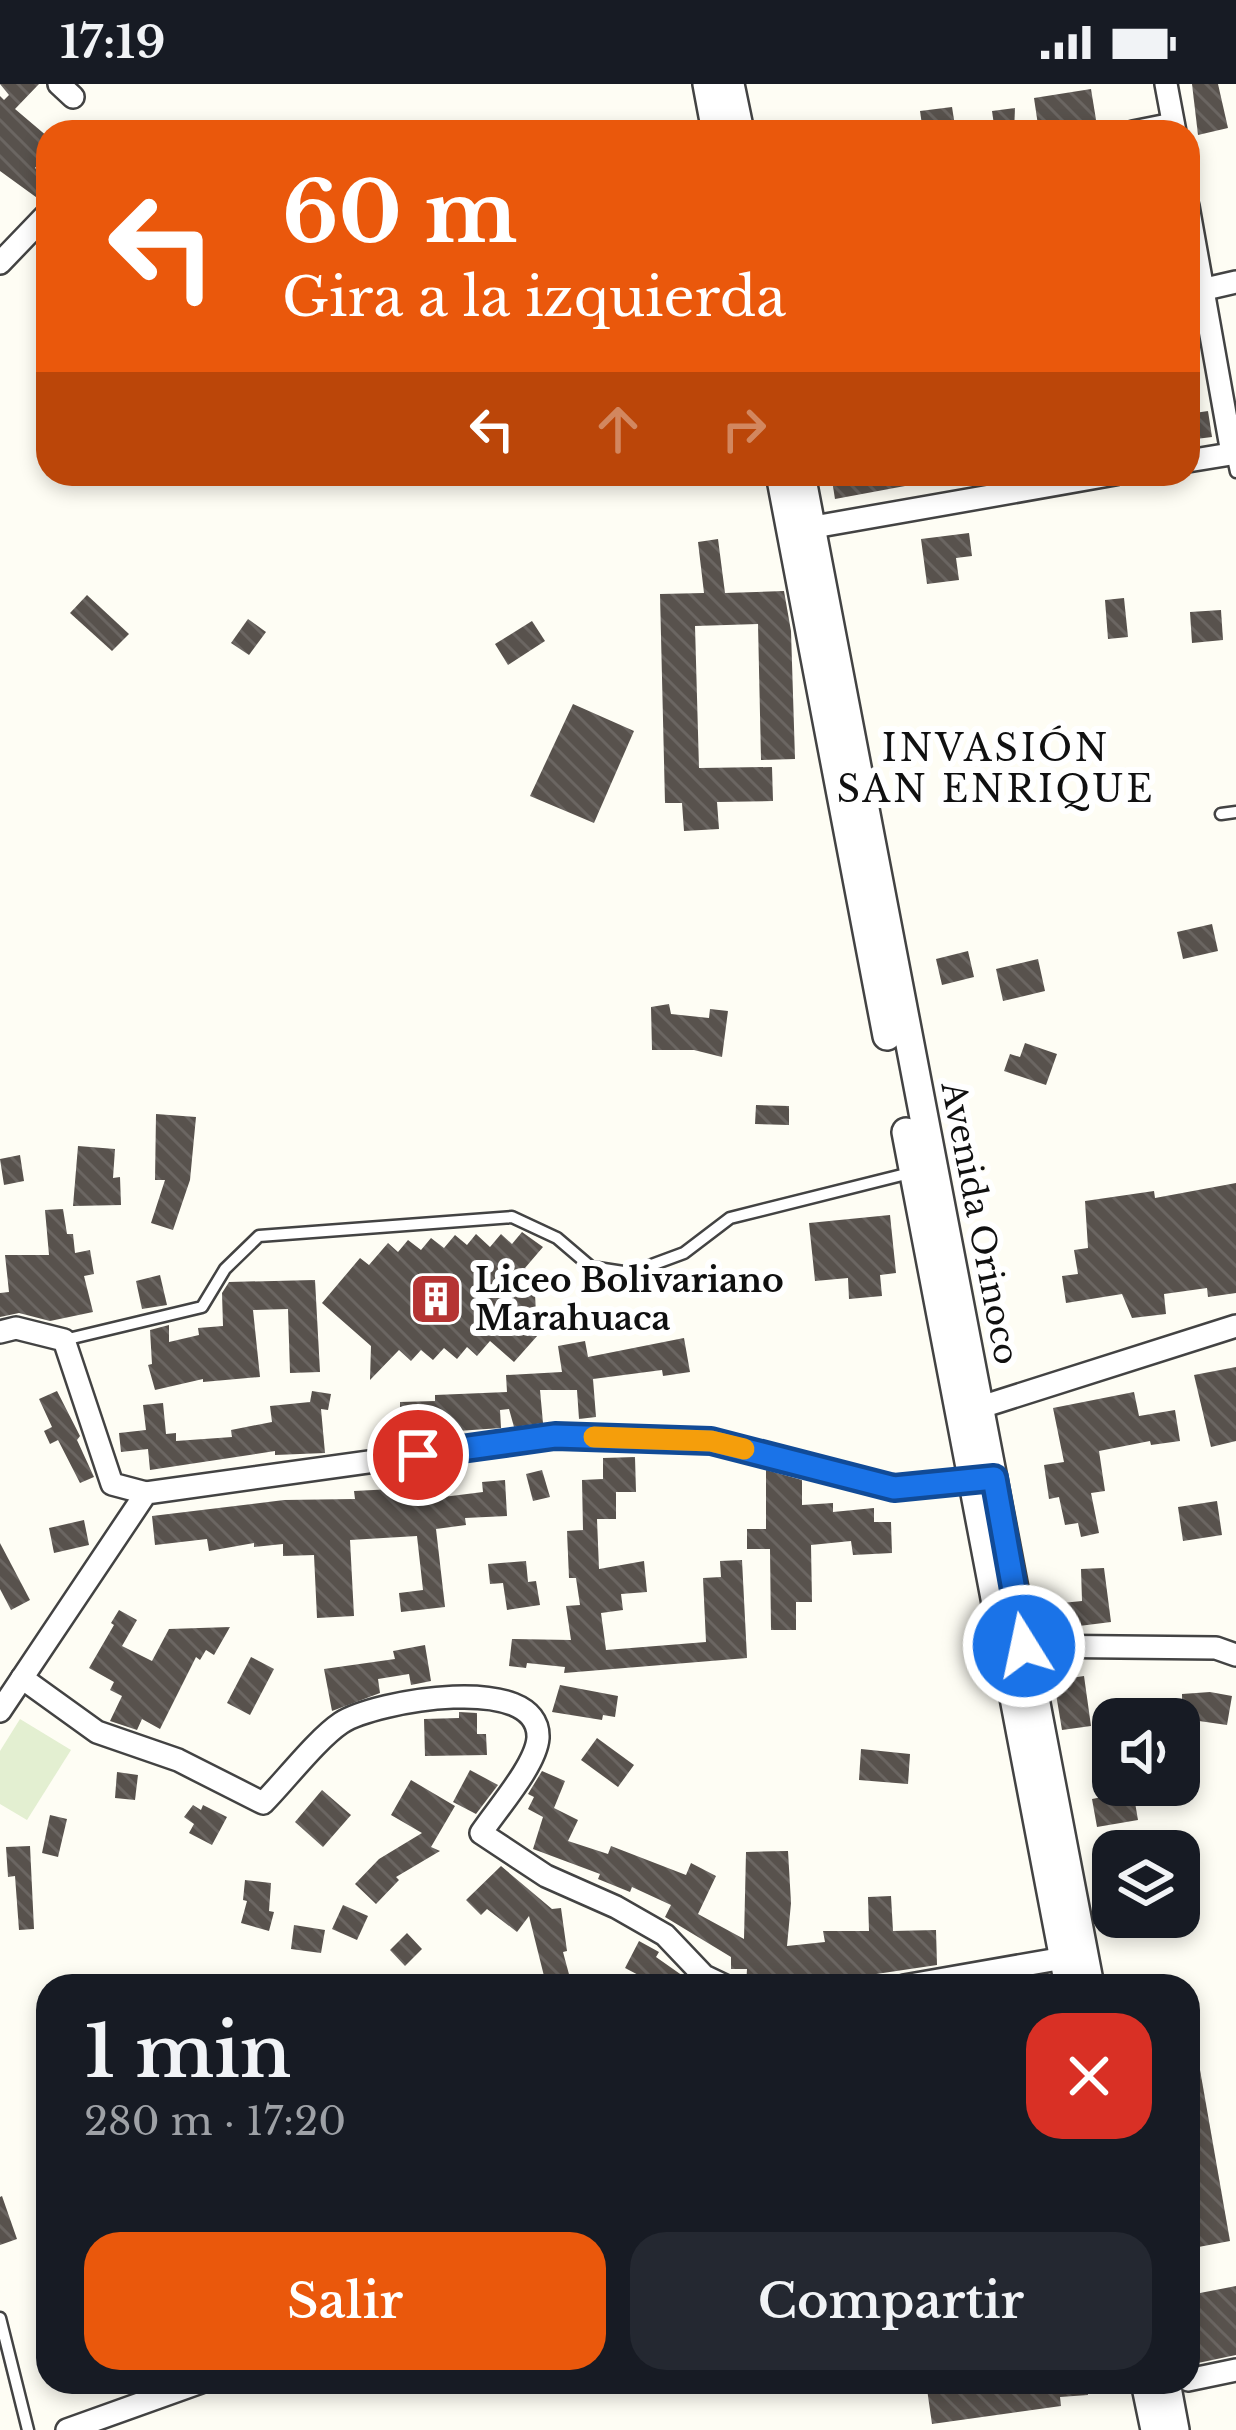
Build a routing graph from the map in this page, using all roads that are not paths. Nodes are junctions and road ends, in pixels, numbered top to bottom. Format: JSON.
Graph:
{"nodes":[{"id":1,"x":707,"y":84,"type":"edge"},
{"id":2,"x":730,"y":84,"type":"edge"},
{"id":3,"x":1166,"y":84,"type":"edge"},
{"id":4,"x":714,"y":120,"type":"edge"},
{"id":5,"x":738,"y":120,"type":"edge"},
{"id":6,"x":1173,"y":120,"type":"edge"},
{"id":7,"x":36,"y":226,"type":"edge"},
{"id":8,"x":0,"y":263,"type":"edge"},
{"id":9,"x":1236,"y":282,"type":"edge"},
{"id":10,"x":1200,"y":291,"type":"edge"},
{"id":11,"x":1200,"y":309,"type":"edge"},
{"id":12,"x":1235,"y":459,"type":"edge"},
{"id":13,"x":1200,"y":460,"type":"edge"},
{"id":14,"x":784,"y":486,"type":"edge"},
{"id":15,"x":801,"y":486,"type":"edge"},
{"id":16,"x":1048,"y":486,"type":"edge"},
{"id":17,"x":800,"y":530,"type":"junction"},
{"id":18,"x":1236,"y":812,"type":"edge"},
{"id":19,"x":1221,"y":814,"type":"dead end"},
{"id":20,"x":914,"y":1172,"type":"junction"},
{"id":21,"x":1236,"y":1326,"type":"edge"},
{"id":22,"x":0,"y":1332,"type":"edge"},
{"id":23,"x":64,"y":1340,"type":"junction"},
{"id":24,"x":981,"y":1407,"type":"junction"},
{"id":25,"x":983,"y":1480,"type":"junction"},
{"id":26,"x":146,"y":1493,"type":"junction"},
{"id":27,"x":1024,"y":1646,"type":"junction"},
{"id":28,"x":1236,"y":1655,"type":"edge"},
{"id":29,"x":22,"y":1678,"type":"junction"},
{"id":30,"x":0,"y":1711,"type":"edge"},
{"id":31,"x":1066,"y":1972,"type":"edge"},
{"id":32,"x":702,"y":1974,"type":"edge"},
{"id":33,"x":1088,"y":1974,"type":"edge"},
{"id":34,"x":0,"y":2318,"type":"edge"},
{"id":35,"x":1236,"y":2370,"type":"edge"},
{"id":36,"x":1200,"y":2377,"type":"edge"},
{"id":37,"x":168,"y":2394,"type":"edge"},
{"id":38,"x":1163,"y":2394,"type":"edge"},
{"id":39,"x":1167,"y":2394,"type":"edge"},
{"id":40,"x":28,"y":2430,"type":"edge"},
{"id":41,"x":67,"y":2430,"type":"edge"},
{"id":42,"x":1155,"y":2430,"type":"edge"},
{"id":43,"x":1175,"y":2430,"type":"edge"}],
"edges":[{"from":1,"to":4,"type":"street"},
{"from":2,"to":5,"type":"street"},
{"from":3,"to":6,"type":"street"},
{"from":7,"to":8,"type":"street"},
{"from":9,"to":10,"type":"street"},
{"from":11,"to":12,"type":"street"},
{"from":12,"to":13,"type":"street"},
{"from":14,"to":17,"type":"street","name":"Avenida Orinoco"},
{"from":15,"to":17,"type":"street","name":"Avenida Orinoco"},
{"from":16,"to":17,"type":"street"},
{"from":17,"to":20,"type":"street","name":"Avenida Orinoco"},
{"from":17,"to":24,"type":"street","name":"Avenida Orinoco"},
{"from":18,"to":19,"type":"lane"},
{"from":20,"to":23,"type":"lane"},
{"from":20,"to":25,"type":"street","name":"Avenida Orinoco"},
{"from":21,"to":24,"type":"street"},
{"from":22,"to":23,"type":"street"},
{"from":23,"to":26,"type":"street"},
{"from":24,"to":25,"type":"street","name":"Avenida Orinoco"},
{"from":25,"to":26,"type":"street"},
{"from":25,"to":27,"type":"street","name":"Avenida Orinoco"},
{"from":25,"to":31,"type":"street","name":"Avenida Orinoco"},
{"from":26,"to":29,"type":"street"},
{"from":27,"to":28,"type":"street"},
{"from":27,"to":33,"type":"street","name":"Avenida Orinoco"},
{"from":29,"to":30,"type":"street"},
{"from":29,"to":32,"type":"street"},
{"from":34,"to":40,"type":"lane"},
{"from":35,"to":36,"type":"street"},
{"from":37,"to":41,"type":"street"},
{"from":38,"to":42,"type":"street"},
{"from":39,"to":43,"type":"street"}]}
